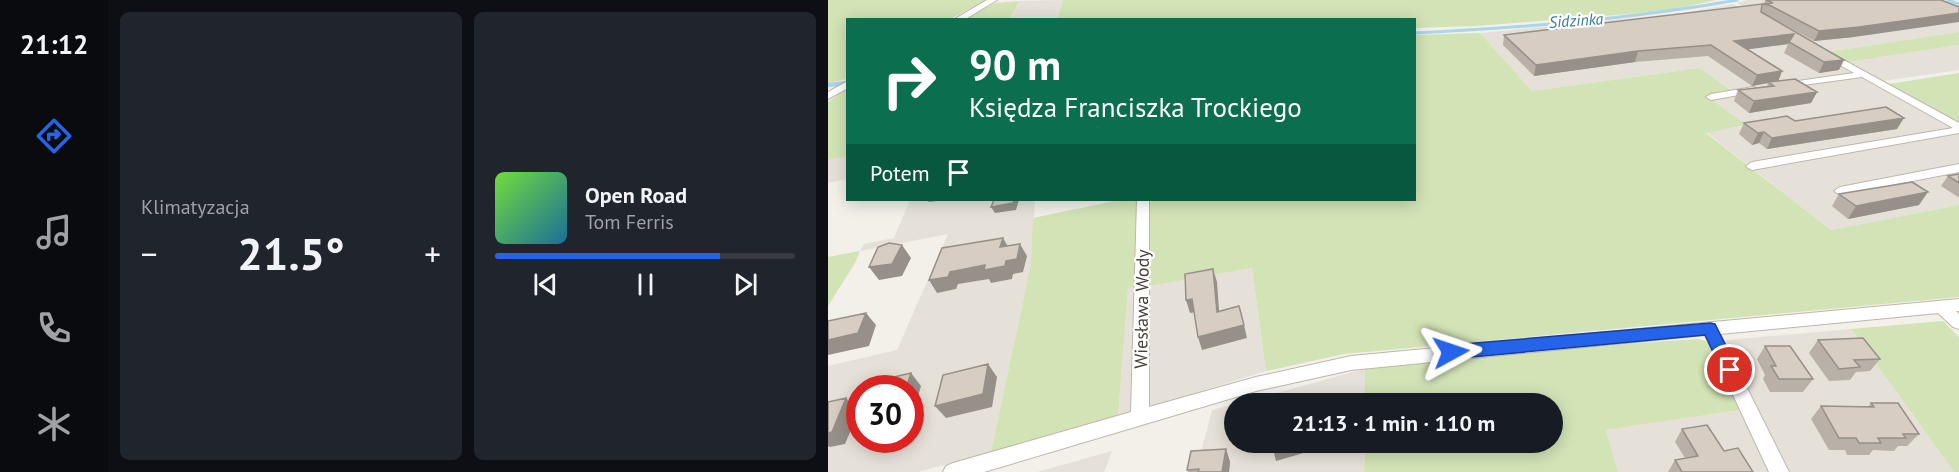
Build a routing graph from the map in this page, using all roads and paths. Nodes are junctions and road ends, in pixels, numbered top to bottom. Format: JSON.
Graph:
{"nodes":[{"id":1,"x":993,"y":0,"type":"edge"},
{"id":2,"x":961,"y":18,"type":"edge"},
{"id":3,"x":1815,"y":48,"type":"edge"},
{"id":4,"x":1863,"y":74,"type":"junction"},
{"id":5,"x":846,"y":85,"type":"edge"},
{"id":6,"x":828,"y":96,"type":"edge"},
{"id":7,"x":1711,"y":97,"type":"dead end"},
{"id":8,"x":1959,"y":128,"type":"edge"},
{"id":9,"x":1752,"y":166,"type":"dead end"},
{"id":10,"x":1959,"y":168,"type":"edge"},
{"id":11,"x":1840,"y":190,"type":"dead end"},
{"id":12,"x":1143,"y":201,"type":"edge"},
{"id":13,"x":1959,"y":305,"type":"edge"},
{"id":14,"x":1941,"y":306,"type":"junction"},
{"id":15,"x":1959,"y":323,"type":"edge"},
{"id":16,"x":1710,"y":329,"type":"junction"},
{"id":17,"x":1140,"y":418,"type":"junction"},
{"id":18,"x":953,"y":472,"type":"edge"},
{"id":19,"x":1779,"y":472,"type":"edge"}],
"edges":[{"from":1,"to":2,"type":"street"},
{"from":3,"to":4,"type":"street"},
{"from":4,"to":7,"type":"street"},
{"from":4,"to":8,"type":"street"},
{"from":5,"to":6,"type":"street"},
{"from":8,"to":9,"type":"street"},
{"from":10,"to":11,"type":"street"},
{"from":12,"to":17,"type":"street","name":"Wiesława Wody"},
{"from":13,"to":14,"type":"street"},
{"from":14,"to":15,"type":"street"},
{"from":14,"to":16,"type":"street"},
{"from":16,"to":17,"type":"street"},
{"from":16,"to":19,"type":"street"},
{"from":17,"to":18,"type":"street"}]}
